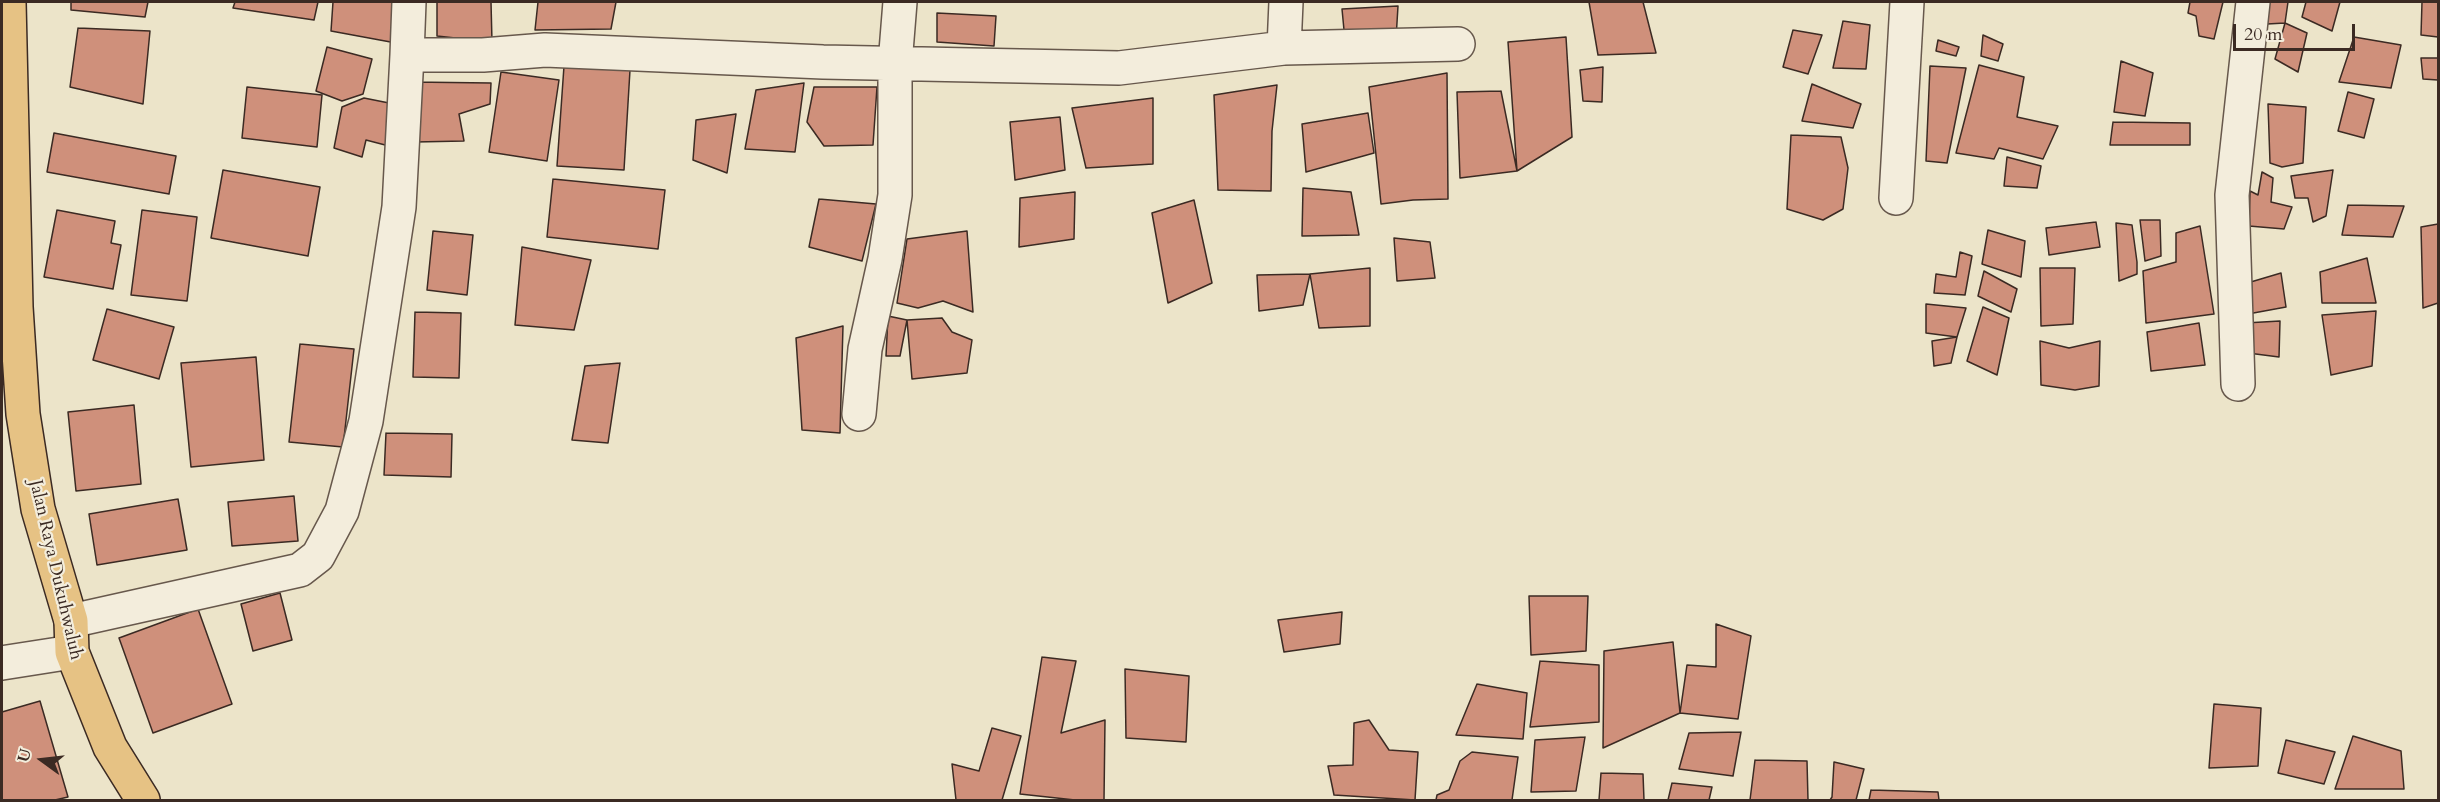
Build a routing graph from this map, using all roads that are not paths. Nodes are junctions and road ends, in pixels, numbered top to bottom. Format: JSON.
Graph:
{"nodes":[{"id":1,"x":9,"y":2,"type":"edge"},
{"id":2,"x":409,"y":2,"type":"edge"},
{"id":3,"x":900,"y":2,"type":"edge"},
{"id":4,"x":1286,"y":2,"type":"edge"},
{"id":5,"x":1907,"y":2,"type":"edge"},
{"id":6,"x":2253,"y":2,"type":"edge"},
{"id":7,"x":1458,"y":44,"type":"dead end"},
{"id":8,"x":1284,"y":48,"type":"junction"},
{"id":9,"x":407,"y":55,"type":"junction"},
{"id":10,"x":895,"y":64,"type":"junction"},
{"id":11,"x":1896,"y":198,"type":"dead end"},
{"id":12,"x":2238,"y":384,"type":"dead end"},
{"id":13,"x":859,"y":414,"type":"dead end"},
{"id":14,"x":71,"y":637,"type":"junction"},
{"id":15,"x":2,"y":663,"type":"edge"},
{"id":16,"x":143,"y":801,"type":"edge"}],
"edges":[{"from":1,"to":14,"type":"main road","name":"Jalan Raya Dukuhwaluh"},
{"from":2,"to":9,"type":"street"},
{"from":3,"to":10,"type":"street"},
{"from":4,"to":8,"type":"street"},
{"from":5,"to":11,"type":"street"},
{"from":6,"to":12,"type":"street"},
{"from":7,"to":8,"type":"street"},
{"from":8,"to":10,"type":"street"},
{"from":9,"to":10,"type":"street"},
{"from":9,"to":14,"type":"street"},
{"from":10,"to":13,"type":"street"},
{"from":14,"to":15,"type":"street"},
{"from":14,"to":16,"type":"main road","name":"Jalan Raya Dukuhwaluh"}]}
